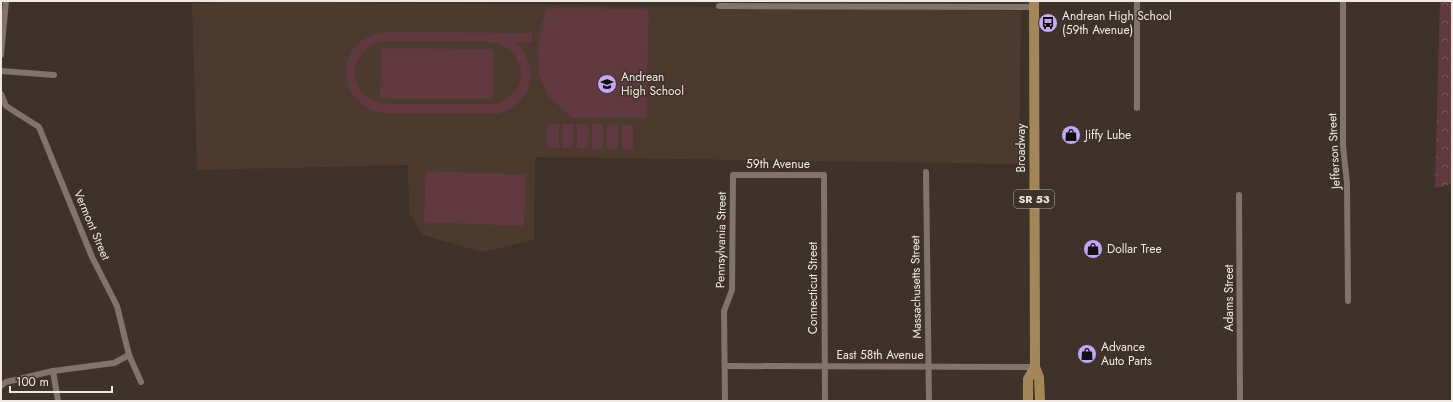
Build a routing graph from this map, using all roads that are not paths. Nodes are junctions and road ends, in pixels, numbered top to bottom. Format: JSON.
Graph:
{"nodes":[{"id":1,"x":6,"y":1,"type":"edge"},
{"id":2,"x":1137,"y":1,"type":"edge"},
{"id":3,"x":1343,"y":1,"type":"edge"},
{"id":4,"x":1034,"y":4,"type":"edge"},
{"id":5,"x":719,"y":6,"type":"dead end"},
{"id":6,"x":1,"y":54,"type":"edge"},
{"id":7,"x":1,"y":71,"type":"edge"},
{"id":8,"x":54,"y":75,"type":"dead end"},
{"id":9,"x":1,"y":94,"type":"edge"},
{"id":10,"x":1136,"y":108,"type":"dead end"},
{"id":11,"x":926,"y":172,"type":"dead end"},
{"id":12,"x":733,"y":175,"type":"joint"},
{"id":13,"x":824,"y":175,"type":"joint"},
{"id":14,"x":1239,"y":194,"type":"dead end"},
{"id":15,"x":1348,"y":301,"type":"dead end"},
{"id":16,"x":130,"y":355,"type":"junction"},
{"id":17,"x":725,"y":366,"type":"junction"},
{"id":18,"x":825,"y":366,"type":"junction"},
{"id":19,"x":928,"y":366,"type":"junction"},
{"id":20,"x":1035,"y":367,"type":"junction"},
{"id":21,"x":53,"y":371,"type":"junction"},
{"id":22,"x":141,"y":382,"type":"dead end"},
{"id":23,"x":1,"y":386,"type":"edge"},
{"id":24,"x":58,"y":401,"type":"edge"},
{"id":25,"x":725,"y":401,"type":"edge"},
{"id":26,"x":825,"y":401,"type":"edge"},
{"id":27,"x":929,"y":401,"type":"edge"},
{"id":28,"x":1028,"y":401,"type":"edge"},
{"id":29,"x":1040,"y":401,"type":"edge"},
{"id":30,"x":1240,"y":401,"type":"edge"}],
"edges":[{"from":1,"to":6,"type":"street"},
{"from":2,"to":10,"type":"street"},
{"from":3,"to":15,"type":"street","name":"Jefferson Street"},
{"from":4,"to":5,"type":"street"},
{"from":4,"to":20,"type":"main road","name":"Broadway","number":"SR 53"},
{"from":7,"to":8,"type":"street"},
{"from":9,"to":16,"type":"street","name":"Vermont Street"},
{"from":11,"to":19,"type":"street","name":"Massachusetts Street"},
{"from":12,"to":13,"type":"street","name":"59th Avenue"},
{"from":12,"to":17,"type":"street","name":"Pennsylvania Street"},
{"from":13,"to":18,"type":"street","name":"Connecticut Street"},
{"from":14,"to":30,"type":"street","name":"Adams Street"},
{"from":16,"to":21,"type":"street"},
{"from":16,"to":22,"type":"street","name":"Vermont Street"},
{"from":17,"to":18,"type":"street","name":"East 58th Avenue"},
{"from":17,"to":25,"type":"street","name":"Pennsylvania Street"},
{"from":18,"to":19,"type":"street","name":"East 58th Avenue"},
{"from":18,"to":26,"type":"street","name":"Connecticut Street"},
{"from":19,"to":20,"type":"street","name":"East 58th Avenue"},
{"from":19,"to":27,"type":"street","name":"Massachusetts Street"},
{"from":20,"to":28,"type":"main road","name":"Broadway","number":"SR 53"},
{"from":20,"to":29,"type":"main road","name":"Broadway","number":"SR 53"},
{"from":21,"to":23,"type":"street"},
{"from":21,"to":24,"type":"street"}]}
